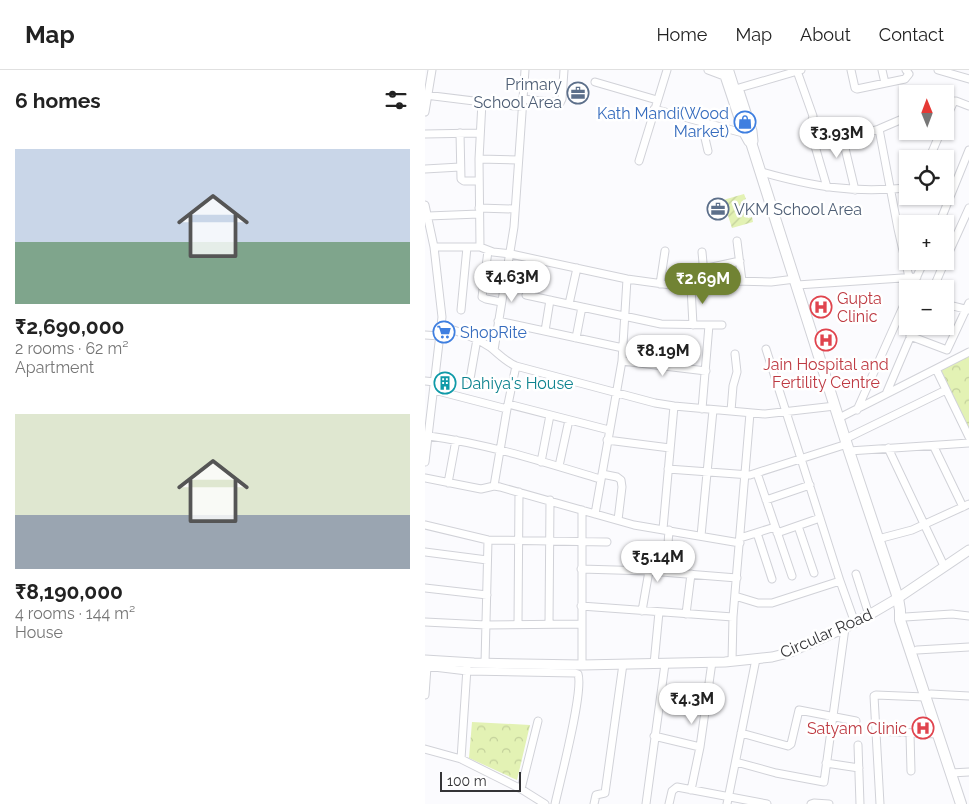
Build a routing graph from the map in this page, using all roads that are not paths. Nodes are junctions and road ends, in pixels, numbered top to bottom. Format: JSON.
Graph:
{"nodes":[{"id":1,"x":431,"y":70,"type":"edge"},
{"id":2,"x":525,"y":70,"type":"edge"},
{"id":3,"x":564,"y":70,"type":"edge"},
{"id":4,"x":667,"y":70,"type":"edge"},
{"id":5,"x":708,"y":70,"type":"edge"},
{"id":6,"x":733,"y":70,"type":"edge"},
{"id":7,"x":851,"y":70,"type":"edge"},
{"id":8,"x":882,"y":70,"type":"edge"},
{"id":9,"x":906,"y":70,"type":"edge"},
{"id":10,"x":938,"y":70,"type":"edge"},
{"id":11,"x":799,"y":71,"type":"edge"},
{"id":12,"x":725,"y":72,"type":"edge"},
{"id":13,"x":969,"y":79,"type":"edge"},
{"id":14,"x":595,"y":82,"type":"dead end"},
{"id":15,"x":885,"y":83,"type":"junction"},
{"id":16,"x":739,"y":88,"type":"junction"},
{"id":17,"x":426,"y":95,"type":"edge"},
{"id":18,"x":523,"y":99,"type":"junction"},
{"id":19,"x":657,"y":100,"type":"junction"},
{"id":20,"x":482,"y":102,"type":"junction"},
{"id":21,"x":954,"y":102,"type":"edge"},
{"id":22,"x":969,"y":106,"type":"edge"},
{"id":23,"x":523,"y":108,"type":"junction"},
{"id":24,"x":654,"y":109,"type":"junction"},
{"id":25,"x":425,"y":112,"type":"edge"},
{"id":26,"x":899,"y":120,"type":"edge"},
{"id":27,"x":701,"y":121,"type":"junction"},
{"id":28,"x":839,"y":123,"type":"dead end"},
{"id":29,"x":879,"y":129,"type":"junction"},
{"id":30,"x":460,"y":133,"type":"junction"},
{"id":31,"x":480,"y":133,"type":"junction"},
{"id":32,"x":743,"y":133,"type":"junction"},
{"id":33,"x":425,"y":134,"type":"edge"},
{"id":34,"x":844,"y":139,"type":"junction"},
{"id":35,"x":969,"y":150,"type":"edge"},
{"id":36,"x":708,"y":151,"type":"dead end"},
{"id":37,"x":756,"y":156,"type":"junction"},
{"id":38,"x":479,"y":159,"type":"junction"},
{"id":39,"x":518,"y":160,"type":"junction"},
{"id":40,"x":639,"y":161,"type":"dead end"},
{"id":41,"x":460,"y":167,"type":"junction"},
{"id":42,"x":425,"y":169,"type":"edge"},
{"id":43,"x":761,"y":172,"type":"junction"},
{"id":44,"x":479,"y":181,"type":"junction"},
{"id":45,"x":827,"y":187,"type":"junction"},
{"id":46,"x":954,"y":187,"type":"edge"},
{"id":47,"x":899,"y":188,"type":"edge"},
{"id":48,"x":890,"y":189,"type":"junction"},
{"id":49,"x":855,"y":190,"type":"junction"},
{"id":50,"x":425,"y":205,"type":"edge"},
{"id":51,"x":969,"y":208,"type":"edge"},
{"id":52,"x":515,"y":209,"type":"junction"},
{"id":53,"x":479,"y":211,"type":"junction"},
{"id":54,"x":428,"y":216,"type":"junction"},
{"id":55,"x":898,"y":229,"type":"joint"},
{"id":56,"x":737,"y":241,"type":"dead end"},
{"id":57,"x":954,"y":241,"type":"edge"},
{"id":58,"x":434,"y":247,"type":"junction"},
{"id":59,"x":467,"y":247,"type":"junction"},
{"id":60,"x":480,"y":247,"type":"junction"},
{"id":61,"x":488,"y":251,"type":"junction"},
{"id":62,"x":665,"y":251,"type":"dead end"},
{"id":63,"x":702,"y":252,"type":"dead end"},
{"id":64,"x":511,"y":254,"type":"junction"},
{"id":65,"x":739,"y":261,"type":"junction"},
{"id":66,"x":577,"y":268,"type":"junction"},
{"id":67,"x":703,"y":269,"type":"junction"},
{"id":68,"x":917,"y":270,"type":"edge"},
{"id":69,"x":913,"y":277,"type":"junction"},
{"id":70,"x":627,"y":279,"type":"junction"},
{"id":71,"x":912,"y":280,"type":"edge"},
{"id":72,"x":742,"y":281,"type":"junction"},
{"id":73,"x":796,"y":282,"type":"junction"},
{"id":74,"x":660,"y":284,"type":"junction"},
{"id":75,"x":705,"y":286,"type":"junction"},
{"id":76,"x":691,"y":287,"type":"junction"},
{"id":77,"x":526,"y":295,"type":"dead end"},
{"id":78,"x":550,"y":300,"type":"junction"},
{"id":79,"x":501,"y":302,"type":"junction"},
{"id":80,"x":569,"y":304,"type":"junction"},
{"id":81,"x":954,"y":305,"type":"edge"},
{"id":82,"x":582,"y":307,"type":"junction"},
{"id":83,"x":968,"y":307,"type":"edge"},
{"id":84,"x":461,"y":310,"type":"dead end"},
{"id":85,"x":899,"y":316,"type":"edge"},
{"id":86,"x":625,"y":317,"type":"junction"},
{"id":87,"x":498,"y":321,"type":"junction"},
{"id":88,"x":693,"y":325,"type":"junction"},
{"id":89,"x":709,"y":325,"type":"junction"},
{"id":90,"x":722,"y":325,"type":"dead end"},
{"id":91,"x":441,"y":327,"type":"junction"},
{"id":92,"x":545,"y":331,"type":"junction"},
{"id":93,"x":425,"y":335,"type":"edge"},
{"id":94,"x":440,"y":336,"type":"junction"},
{"id":95,"x":911,"y":336,"type":"joint"},
{"id":96,"x":576,"y":338,"type":"junction"},
{"id":97,"x":477,"y":339,"type":"junction"},
{"id":98,"x":623,"y":348,"type":"junction"},
{"id":99,"x":766,"y":349,"type":"dead end"},
{"id":100,"x":494,"y":350,"type":"junction"},
{"id":101,"x":969,"y":352,"type":"edge"},
{"id":102,"x":735,"y":354,"type":"dead end"},
{"id":103,"x":622,"y":361,"type":"junction"},
{"id":104,"x":516,"y":366,"type":"junction"},
{"id":105,"x":936,"y":369,"type":"junction"},
{"id":106,"x":706,"y":371,"type":"junction"},
{"id":107,"x":470,"y":379,"type":"dead end"},
{"id":108,"x":425,"y":381,"type":"edge"},
{"id":109,"x":435,"y":386,"type":"junction"},
{"id":110,"x":946,"y":390,"type":"junction"},
{"id":111,"x":617,"y":393,"type":"junction"},
{"id":112,"x":886,"y":394,"type":"junction"},
{"id":113,"x":429,"y":405,"type":"edge"},
{"id":114,"x":508,"y":406,"type":"junction"},
{"id":115,"x":674,"y":406,"type":"junction"},
{"id":116,"x":835,"y":406,"type":"junction"},
{"id":117,"x":703,"y":409,"type":"junction"},
{"id":118,"x":713,"y":410,"type":"junction"},
{"id":119,"x":857,"y":410,"type":"junction"},
{"id":120,"x":731,"y":411,"type":"junction"},
{"id":121,"x":787,"y":412,"type":"junction"},
{"id":122,"x":750,"y":413,"type":"junction"},
{"id":123,"x":550,"y":415,"type":"junction"},
{"id":124,"x":839,"y":418,"type":"junction"},
{"id":125,"x":569,"y":420,"type":"junction"},
{"id":126,"x":609,"y":430,"type":"junction"},
{"id":127,"x":429,"y":436,"type":"junction"},
{"id":128,"x":969,"y":437,"type":"edge"},
{"id":129,"x":456,"y":440,"type":"junction"},
{"id":130,"x":607,"y":440,"type":"junction"},
{"id":131,"x":969,"y":443,"type":"edge"},
{"id":132,"x":847,"y":445,"type":"junction"},
{"id":133,"x":934,"y":447,"type":"junction"},
{"id":134,"x":670,"y":448,"type":"junction"},
{"id":135,"x":887,"y":448,"type":"junction"},
{"id":136,"x":501,"y":449,"type":"junction"},
{"id":137,"x":801,"y":458,"type":"junction"},
{"id":138,"x":425,"y":462,"type":"edge"},
{"id":139,"x":541,"y":462,"type":"junction"},
{"id":140,"x":559,"y":466,"type":"junction"},
{"id":141,"x":668,"y":469,"type":"junction"},
{"id":142,"x":707,"y":471,"type":"junction"},
{"id":143,"x":757,"y":473,"type":"junction"},
{"id":144,"x":745,"y":475,"type":"junction"},
{"id":145,"x":601,"y":476,"type":"junction"},
{"id":146,"x":425,"y":478,"type":"edge"},
{"id":147,"x":448,"y":483,"type":"junction"},
{"id":148,"x":810,"y":485,"type":"junction"},
{"id":149,"x":495,"y":486,"type":"junction"},
{"id":150,"x":519,"y":492,"type":"junction"},
{"id":151,"x":550,"y":500,"type":"junction"},
{"id":152,"x":767,"y":500,"type":"junction"},
{"id":153,"x":966,"y":506,"type":"edge"},
{"id":154,"x":582,"y":510,"type":"junction"},
{"id":155,"x":595,"y":514,"type":"junction"},
{"id":156,"x":820,"y":518,"type":"junction"},
{"id":157,"x":618,"y":520,"type":"junction"},
{"id":158,"x":425,"y":525,"type":"edge"},
{"id":159,"x":924,"y":525,"type":"junction"},
{"id":160,"x":798,"y":526,"type":"junction"},
{"id":161,"x":666,"y":529,"type":"junction"},
{"id":162,"x":776,"y":530,"type":"junction"},
{"id":163,"x":757,"y":533,"type":"junction"},
{"id":164,"x":701,"y":536,"type":"junction"},
{"id":165,"x":879,"y":539,"type":"junction"},
{"id":166,"x":488,"y":540,"type":"junction"},
{"id":167,"x":519,"y":541,"type":"junction"},
{"id":168,"x":549,"y":541,"type":"junction"},
{"id":169,"x":740,"y":541,"type":"junction"},
{"id":170,"x":582,"y":542,"type":"junction"},
{"id":171,"x":607,"y":542,"type":"dead end"},
{"id":172,"x":969,"y":550,"type":"edge"},
{"id":173,"x":425,"y":552,"type":"edge"},
{"id":174,"x":487,"y":560,"type":"junction"},
{"id":175,"x":944,"y":566,"type":"junction"},
{"id":176,"x":581,"y":569,"type":"junction"},
{"id":177,"x":649,"y":571,"type":"junction"},
{"id":178,"x":665,"y":572,"type":"junction"},
{"id":179,"x":814,"y":573,"type":"dead end"},
{"id":180,"x":691,"y":574,"type":"junction"},
{"id":181,"x":856,"y":574,"type":"dead end"},
{"id":182,"x":792,"y":576,"type":"dead end"},
{"id":183,"x":737,"y":578,"type":"junction"},
{"id":184,"x":772,"y":579,"type":"dead end"},
{"id":185,"x":840,"y":581,"type":"junction"},
{"id":186,"x":425,"y":588,"type":"edge"},
{"id":187,"x":487,"y":595,"type":"junction"},
{"id":188,"x":735,"y":596,"type":"junction"},
{"id":189,"x":898,"y":598,"type":"junction"},
{"id":190,"x":581,"y":606,"type":"junction"},
{"id":191,"x":642,"y":610,"type":"junction"},
{"id":192,"x":659,"y":612,"type":"junction"},
{"id":193,"x":903,"y":613,"type":"junction"},
{"id":194,"x":686,"y":614,"type":"junction"},
{"id":195,"x":733,"y":616,"type":"junction"},
{"id":196,"x":869,"y":616,"type":"junction"},
{"id":197,"x":969,"y":616,"type":"edge"},
{"id":198,"x":425,"y":622,"type":"edge"},
{"id":199,"x":855,"y":623,"type":"junction"},
{"id":200,"x":486,"y":624,"type":"junction"},
{"id":201,"x":518,"y":624,"type":"junction"},
{"id":202,"x":549,"y":624,"type":"junction"},
{"id":203,"x":581,"y":624,"type":"junction"},
{"id":204,"x":845,"y":628,"type":"junction"},
{"id":205,"x":969,"y":647,"type":"edge"},
{"id":206,"x":917,"y":650,"type":"junction"},
{"id":207,"x":756,"y":659,"type":"junction"},
{"id":208,"x":732,"y":661,"type":"junction"},
{"id":209,"x":712,"y":662,"type":"junction"},
{"id":210,"x":485,"y":663,"type":"junction"},
{"id":211,"x":426,"y":664,"type":"edge"},
{"id":212,"x":623,"y":664,"type":"junction"},
{"id":213,"x":654,"y":664,"type":"junction"},
{"id":214,"x":665,"y":664,"type":"junction"},
{"id":215,"x":582,"y":665,"type":"junction"},
{"id":216,"x":467,"y":667,"type":"junction"},
{"id":217,"x":425,"y":695,"type":"edge"},
{"id":218,"x":928,"y":696,"type":"junction"},
{"id":219,"x":969,"y":696,"type":"edge"},
{"id":220,"x":832,"y":718,"type":"junction"},
{"id":221,"x":538,"y":721,"type":"dead end"},
{"id":222,"x":855,"y":721,"type":"dead end"},
{"id":223,"x":876,"y":731,"type":"junction"},
{"id":224,"x":741,"y":733,"type":"junction"},
{"id":225,"x":910,"y":734,"type":"junction"},
{"id":226,"x":937,"y":734,"type":"junction"},
{"id":227,"x":655,"y":736,"type":"junction"},
{"id":228,"x":859,"y":745,"type":"dead end"},
{"id":229,"x":699,"y":747,"type":"junction"},
{"id":230,"x":425,"y":749,"type":"edge"},
{"id":231,"x":461,"y":759,"type":"junction"},
{"id":232,"x":736,"y":762,"type":"junction"},
{"id":233,"x":826,"y":763,"type":"junction"},
{"id":234,"x":859,"y":768,"type":"junction"},
{"id":235,"x":911,"y":772,"type":"dead end"},
{"id":236,"x":953,"y":772,"type":"junction"},
{"id":237,"x":969,"y":772,"type":"edge"},
{"id":238,"x":521,"y":790,"type":"junction"},
{"id":239,"x":691,"y":790,"type":"junction"},
{"id":240,"x":728,"y":800,"type":"edge"},
{"id":241,"x":545,"y":804,"type":"edge"},
{"id":242,"x":555,"y":804,"type":"edge"},
{"id":243,"x":594,"y":804,"type":"edge"},
{"id":244,"x":645,"y":804,"type":"edge"},
{"id":245,"x":669,"y":804,"type":"edge"},
{"id":246,"x":767,"y":804,"type":"edge"},
{"id":247,"x":811,"y":804,"type":"edge"},
{"id":248,"x":829,"y":804,"type":"edge"},
{"id":249,"x":860,"y":804,"type":"edge"},
{"id":250,"x":880,"y":804,"type":"edge"},
{"id":251,"x":961,"y":804,"type":"edge"},
{"id":252,"x":966,"y":804,"type":"edge"}],
"edges":[{"from":1,"to":17,"type":"street"},
{"from":2,"to":18,"type":"street"},
{"from":3,"to":18,"type":"street"},
{"from":4,"to":19,"type":"street"},
{"from":5,"to":12,"type":"street"},
{"from":6,"to":16,"type":"street"},
{"from":7,"to":15,"type":"street"},
{"from":8,"to":15,"type":"street"},
{"from":9,"to":15,"type":"street"},
{"from":10,"to":13,"type":"street"},
{"from":11,"to":16,"type":"street"},
{"from":11,"to":45,"type":"street"},
{"from":12,"to":32,"type":"street"},
{"from":12,"to":37,"type":"highway"},
{"from":14,"to":19,"type":"street"},
{"from":16,"to":37,"type":"street"},
{"from":17,"to":20,"type":"street"},
{"from":17,"to":25,"type":"street"},
{"from":18,"to":23,"type":"street"},
{"from":19,"to":24,"type":"street"},
{"from":20,"to":23,"type":"street"},
{"from":20,"to":31,"type":"street"},
{"from":21,"to":22,"type":"street"},
{"from":23,"to":39,"type":"street"},
{"from":24,"to":27,"type":"street"},
{"from":24,"to":40,"type":"street"},
{"from":26,"to":29,"type":"street"},
{"from":27,"to":32,"type":"street"},
{"from":27,"to":36,"type":"street"},
{"from":28,"to":34,"type":"street"},
{"from":29,"to":34,"type":"street"},
{"from":29,"to":48,"type":"street"},
{"from":30,"to":31,"type":"street"},
{"from":30,"to":33,"type":"street"},
{"from":30,"to":41,"type":"street"},
{"from":31,"to":38,"type":"street"},
{"from":32,"to":37,"type":"street"},
{"from":34,"to":49,"type":"street"},
{"from":35,"to":46,"type":"street"},
{"from":37,"to":43,"type":"highway"},
{"from":38,"to":39,"type":"street"},
{"from":38,"to":44,"type":"street"},
{"from":39,"to":52,"type":"street"},
{"from":41,"to":42,"type":"street"},
{"from":41,"to":44,"type":"street"},
{"from":43,"to":45,"type":"street"},
{"from":43,"to":73,"type":"highway"},
{"from":44,"to":53,"type":"street"},
{"from":45,"to":49,"type":"street"},
{"from":47,"to":48,"type":"street"},
{"from":48,"to":49,"type":"street"},
{"from":48,"to":55,"type":"street"},
{"from":50,"to":54,"type":"street"},
{"from":51,"to":57,"type":"street"},
{"from":52,"to":53,"type":"street"},
{"from":52,"to":64,"type":"street"},
{"from":53,"to":54,"type":"street"},
{"from":53,"to":60,"type":"street"},
{"from":54,"to":58,"type":"street"},
{"from":55,"to":69,"type":"street"},
{"from":56,"to":65,"type":"street"},
{"from":58,"to":59,"type":"street"},
{"from":58,"to":91,"type":"street"},
{"from":59,"to":60,"type":"street"},
{"from":59,"to":84,"type":"street"},
{"from":60,"to":61,"type":"street"},
{"from":61,"to":64,"type":"street"},
{"from":61,"to":79,"type":"street"},
{"from":62,"to":74,"type":"street"},
{"from":63,"to":67,"type":"street"},
{"from":64,"to":66,"type":"street"},
{"from":64,"to":79,"type":"street"},
{"from":65,"to":67,"type":"street"},
{"from":65,"to":72,"type":"street"},
{"from":66,"to":70,"type":"street"},
{"from":66,"to":80,"type":"street"},
{"from":67,"to":75,"type":"street"},
{"from":68,"to":69,"type":"street"},
{"from":69,"to":71,"type":"street"},
{"from":69,"to":73,"type":"street"},
{"from":70,"to":74,"type":"street"},
{"from":70,"to":86,"type":"street"},
{"from":72,"to":73,"type":"street"},
{"from":72,"to":75,"type":"street"},
{"from":73,"to":116,"type":"highway"},
{"from":74,"to":76,"type":"street"},
{"from":75,"to":76,"type":"street"},
{"from":76,"to":88,"type":"street"},
{"from":77,"to":78,"type":"street"},
{"from":78,"to":80,"type":"street"},
{"from":78,"to":92,"type":"street"},
{"from":79,"to":87,"type":"street"},
{"from":80,"to":82,"type":"street"},
{"from":81,"to":83,"type":"street"},
{"from":82,"to":86,"type":"street"},
{"from":82,"to":96,"type":"street"},
{"from":83,"to":95,"type":"street"},
{"from":85,"to":119,"type":"street"},
{"from":86,"to":88,"type":"street"},
{"from":86,"to":98,"type":"street"},
{"from":87,"to":92,"type":"street"},
{"from":87,"to":100,"type":"street"},
{"from":88,"to":89,"type":"street"},
{"from":89,"to":90,"type":"street"},
{"from":89,"to":106,"type":"street"},
{"from":91,"to":94,"type":"street"},
{"from":91,"to":97,"type":"street"},
{"from":92,"to":96,"type":"street"},
{"from":93,"to":94,"type":"street"},
{"from":94,"to":109,"type":"street"},
{"from":95,"to":112,"type":"street"},
{"from":96,"to":98,"type":"street"},
{"from":97,"to":100,"type":"street"},
{"from":97,"to":107,"type":"street"},
{"from":98,"to":103,"type":"street"},
{"from":99,"to":121,"type":"street"},
{"from":100,"to":104,"type":"street"},
{"from":101,"to":105,"type":"street"},
{"from":102,"to":120,"type":"street"},
{"from":103,"to":106,"type":"street"},
{"from":103,"to":111,"type":"street"},
{"from":104,"to":111,"type":"street"},
{"from":104,"to":114,"type":"street"},
{"from":105,"to":110,"type":"street"},
{"from":105,"to":112,"type":"street"},
{"from":106,"to":117,"type":"street"},
{"from":108,"to":109,"type":"street"},
{"from":109,"to":113,"type":"street"},
{"from":109,"to":114,"type":"street"},
{"from":110,"to":128,"type":"street"},
{"from":110,"to":132,"type":"street"},
{"from":111,"to":115,"type":"street"},
{"from":111,"to":126,"type":"street"},
{"from":112,"to":119,"type":"street"},
{"from":113,"to":127,"type":"street"},
{"from":114,"to":123,"type":"street"},
{"from":114,"to":136,"type":"street"},
{"from":115,"to":117,"type":"street"},
{"from":115,"to":134,"type":"street"},
{"from":116,"to":121,"type":"street"},
{"from":116,"to":124,"type":"highway"},
{"from":117,"to":118,"type":"street"},
{"from":118,"to":120,"type":"street"},
{"from":118,"to":142,"type":"street"},
{"from":119,"to":124,"type":"street"},
{"from":120,"to":122,"type":"street"},
{"from":121,"to":122,"type":"street"},
{"from":121,"to":137,"type":"street"},
{"from":122,"to":144,"type":"street"},
{"from":123,"to":125,"type":"street"},
{"from":123,"to":139,"type":"street"},
{"from":124,"to":132,"type":"highway"},
{"from":125,"to":126,"type":"street"},
{"from":125,"to":140,"type":"street"},
{"from":126,"to":130,"type":"street"},
{"from":127,"to":129,"type":"street"},
{"from":127,"to":138,"type":"street"},
{"from":129,"to":136,"type":"street"},
{"from":129,"to":147,"type":"street"},
{"from":130,"to":134,"type":"street"},
{"from":130,"to":145,"type":"street"},
{"from":131,"to":133,"type":"street"},
{"from":132,"to":135,"type":"street"},
{"from":132,"to":137,"type":"street"},
{"from":132,"to":165,"type":"highway"},
{"from":133,"to":135,"type":"street"},
{"from":133,"to":153,"type":"street"},
{"from":134,"to":141,"type":"street"},
{"from":135,"to":159,"type":"street"},
{"from":136,"to":139,"type":"street"},
{"from":136,"to":149,"type":"street"},
{"from":137,"to":143,"type":"street"},
{"from":137,"to":148,"type":"street"},
{"from":139,"to":140,"type":"street"},
{"from":140,"to":145,"type":"street"},
{"from":141,"to":142,"type":"street"},
{"from":141,"to":161,"type":"street"},
{"from":142,"to":144,"type":"street"},
{"from":142,"to":164,"type":"street"},
{"from":143,"to":144,"type":"street"},
{"from":143,"to":152,"type":"street"},
{"from":144,"to":169,"type":"street"},
{"from":145,"to":155,"type":"street"},
{"from":145,"to":157,"type":"street"},
{"from":146,"to":147,"type":"street"},
{"from":147,"to":149,"type":"street"},
{"from":148,"to":152,"type":"street"},
{"from":148,"to":156,"type":"street"},
{"from":149,"to":150,"type":"street"},
{"from":150,"to":151,"type":"street"},
{"from":150,"to":167,"type":"street"},
{"from":151,"to":154,"type":"street"},
{"from":151,"to":168,"type":"street"},
{"from":152,"to":162,"type":"street"},
{"from":153,"to":159,"type":"street"},
{"from":154,"to":155,"type":"street"},
{"from":154,"to":170,"type":"street"},
{"from":155,"to":157,"type":"street"},
{"from":156,"to":160,"type":"street"},
{"from":156,"to":185,"type":"street"},
{"from":157,"to":161,"type":"street"},
{"from":158,"to":166,"type":"street"},
{"from":159,"to":165,"type":"street"},
{"from":159,"to":175,"type":"street"},
{"from":160,"to":162,"type":"street"},
{"from":160,"to":179,"type":"street"},
{"from":161,"to":164,"type":"street"},
{"from":161,"to":178,"type":"street"},
{"from":162,"to":163,"type":"street"},
{"from":162,"to":182,"type":"street"},
{"from":163,"to":169,"type":"street"},
{"from":163,"to":184,"type":"street"},
{"from":164,"to":169,"type":"street"},
{"from":165,"to":189,"type":"highway"},
{"from":166,"to":167,"type":"street"},
{"from":166,"to":174,"type":"street"},
{"from":167,"to":168,"type":"street"},
{"from":167,"to":201,"type":"street"},
{"from":168,"to":170,"type":"street"},
{"from":168,"to":202,"type":"street"},
{"from":169,"to":183,"type":"street"},
{"from":170,"to":171,"type":"street"},
{"from":170,"to":176,"type":"street"},
{"from":172,"to":175,"type":"main road","name":"Circular Road"},
{"from":173,"to":174,"type":"street"},
{"from":174,"to":187,"type":"street"},
{"from":175,"to":189,"type":"main road","name":"Circular Road"},
{"from":176,"to":177,"type":"street"},
{"from":176,"to":190,"type":"street"},
{"from":177,"to":178,"type":"street"},
{"from":177,"to":191,"type":"street"},
{"from":178,"to":180,"type":"street"},
{"from":180,"to":183,"type":"street"},
{"from":180,"to":194,"type":"street"},
{"from":181,"to":196,"type":"street"},
{"from":183,"to":188,"type":"street"},
{"from":185,"to":188,"type":"street"},
{"from":185,"to":199,"type":"street"},
{"from":186,"to":187,"type":"street"},
{"from":187,"to":200,"type":"street"},
{"from":188,"to":195,"type":"street"},
{"from":189,"to":193,"type":"highway"},
{"from":189,"to":196,"type":"main road","name":"Circular Road"},
{"from":190,"to":191,"type":"street"},
{"from":190,"to":203,"type":"street"},
{"from":191,"to":192,"type":"street"},
{"from":192,"to":194,"type":"street"},
{"from":192,"to":213,"type":"street"},
{"from":193,"to":197,"type":"street"},
{"from":193,"to":206,"type":"highway"},
{"from":193,"to":218,"type":"highway"},
{"from":194,"to":195,"type":"street"},
{"from":195,"to":208,"type":"street"},
{"from":196,"to":199,"type":"main road","name":"Circular Road"},
{"from":198,"to":200,"type":"street"},
{"from":199,"to":204,"type":"main road","name":"Circular Road"},
{"from":200,"to":201,"type":"street"},
{"from":200,"to":210,"type":"street"},
{"from":201,"to":202,"type":"street"},
{"from":202,"to":203,"type":"street"},
{"from":203,"to":215,"type":"street"},
{"from":204,"to":207,"type":"main road","name":"Circular Road"},
{"from":204,"to":220,"type":"street"},
{"from":205,"to":206,"type":"street"},
{"from":206,"to":218,"type":"highway"},
{"from":207,"to":208,"type":"main road","name":"Circular Road"},
{"from":207,"to":224,"type":"street"},
{"from":208,"to":209,"type":"main road","name":"Circular Road"},
{"from":209,"to":214,"type":"main road","name":"Circular Road"},
{"from":209,"to":229,"type":"street"},
{"from":210,"to":215,"type":"main road","name":"Circular Road"},
{"from":210,"to":216,"type":"main road","name":"Circular Road"},
{"from":211,"to":216,"type":"main road","name":"Circular Road"},
{"from":211,"to":217,"type":"street"},
{"from":212,"to":213,"type":"main road","name":"Circular Road"},
{"from":212,"to":215,"type":"main road","name":"Circular Road"},
{"from":212,"to":243,"type":"street"},
{"from":213,"to":214,"type":"main road","name":"Circular Road"},
{"from":214,"to":227,"type":"street"},
{"from":216,"to":231,"type":"street"},
{"from":216,"to":242,"type":"street"},
{"from":218,"to":219,"type":"street"},
{"from":218,"to":223,"type":"street"},
{"from":218,"to":226,"type":"highway"},
{"from":218,"to":236,"type":"highway"},
{"from":220,"to":222,"type":"street"},
{"from":220,"to":224,"type":"street"},
{"from":220,"to":233,"type":"street"},
{"from":221,"to":238,"type":"street"},
{"from":223,"to":225,"type":"street"},
{"from":223,"to":250,"type":"street"},
{"from":224,"to":232,"type":"street"},
{"from":225,"to":226,"type":"street"},
{"from":225,"to":235,"type":"street"},
{"from":226,"to":236,"type":"highway"},
{"from":227,"to":229,"type":"street"},
{"from":227,"to":244,"type":"street"},
{"from":228,"to":234,"type":"street"},
{"from":229,"to":239,"type":"street"},
{"from":230,"to":231,"type":"street"},
{"from":231,"to":238,"type":"street"},
{"from":232,"to":233,"type":"street"},
{"from":232,"to":240,"type":"street"},
{"from":233,"to":234,"type":"street"},
{"from":234,"to":249,"type":"street"},
{"from":236,"to":237,"type":"street"},
{"from":236,"to":251,"type":"highway"},
{"from":236,"to":252,"type":"highway"},
{"from":238,"to":241,"type":"street"},
{"from":239,"to":240,"type":"street"},
{"from":239,"to":245,"type":"street"},
{"from":240,"to":246,"type":"street"},
{"from":247,"to":248,"type":"street"}]}
